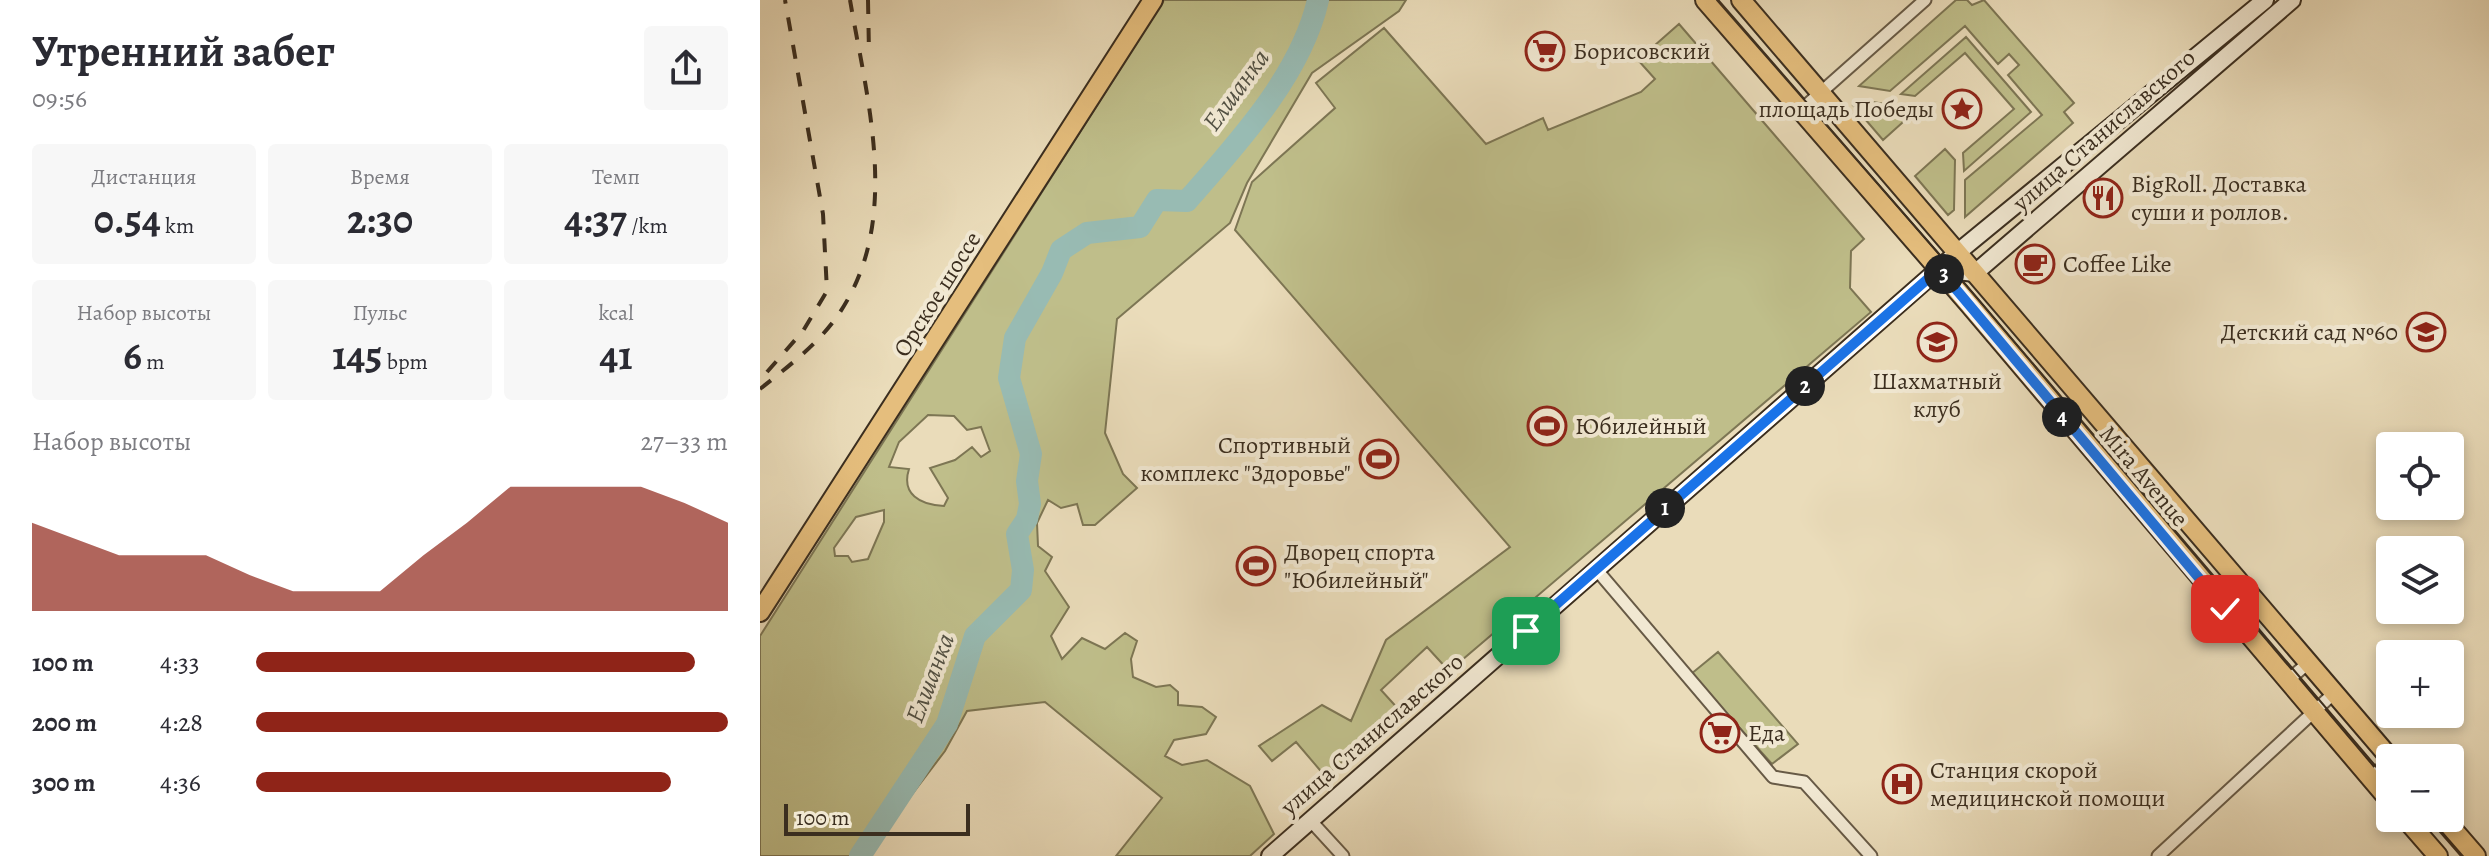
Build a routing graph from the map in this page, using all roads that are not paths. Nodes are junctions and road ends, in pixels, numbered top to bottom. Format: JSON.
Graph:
{"nodes":[{"id":1,"x":1153,"y":0,"type":"edge"},
{"id":2,"x":1705,"y":0,"type":"edge"},
{"id":3,"x":1741,"y":0,"type":"edge"},
{"id":4,"x":1925,"y":0,"type":"edge"},
{"id":5,"x":2265,"y":0,"type":"edge"},
{"id":6,"x":2292,"y":0,"type":"edge"},
{"id":7,"x":1822,"y":92,"type":"junction"},
{"id":8,"x":1801,"y":110,"type":"junction"},
{"id":9,"x":1957,"y":253,"type":"junction"},
{"id":10,"x":1939,"y":269,"type":"junction"},
{"id":11,"x":1975,"y":273,"type":"junction"},
{"id":12,"x":2074,"y":392,"type":"junction"},
{"id":13,"x":2055,"y":408,"type":"junction"},
{"id":14,"x":2103,"y":425,"type":"junction"},
{"id":15,"x":2083,"y":441,"type":"junction"},
{"id":16,"x":2184,"y":519,"type":"junction"},
{"id":17,"x":2164,"y":536,"type":"junction"},
{"id":18,"x":1596,"y":569,"type":"junction"},
{"id":19,"x":760,"y":612,"type":"edge"},
{"id":20,"x":2307,"y":664,"type":"junction"},
{"id":21,"x":2287,"y":681,"type":"junction"},
{"id":22,"x":2333,"y":694,"type":"junction"},
{"id":23,"x":2313,"y":712,"type":"junction"},
{"id":24,"x":2376,"y":744,"type":"edge"},
{"id":25,"x":2376,"y":773,"type":"edge"},
{"id":26,"x":2370,"y":778,"type":"junction"},
{"id":27,"x":2376,"y":785,"type":"edge"},
{"id":28,"x":1310,"y":820,"type":"junction"},
{"id":29,"x":2417,"y":832,"type":"edge"},
{"id":30,"x":2455,"y":832,"type":"edge"},
{"id":31,"x":1270,"y":856,"type":"edge"},
{"id":32,"x":1343,"y":856,"type":"edge"},
{"id":33,"x":1871,"y":856,"type":"edge"},
{"id":34,"x":2158,"y":856,"type":"edge"},
{"id":35,"x":2438,"y":856,"type":"edge"},
{"id":36,"x":2476,"y":856,"type":"edge"}],
"edges":[{"from":1,"to":19,"type":"main road","name":"Орское шоссе"},
{"from":2,"to":8,"type":"main road","name":"Mira Avenue"},
{"from":3,"to":7,"type":"main road","name":"Mira Avenue"},
{"from":4,"to":7,"type":"street"},
{"from":5,"to":9,"type":"main road","name":"улица Станиславского"},
{"from":6,"to":11,"type":"main road","name":"улица Станиславского"},
{"from":7,"to":8,"type":"street"},
{"from":7,"to":9,"type":"main road","name":"Mira Avenue"},
{"from":8,"to":10,"type":"main road","name":"Mira Avenue"},
{"from":9,"to":10,"type":"main road","name":"улица Станиславского"},
{"from":9,"to":11,"type":"main road","name":"Mira Avenue"},
{"from":10,"to":11,"type":"main road"},
{"from":10,"to":13,"type":"main road","name":"Mira Avenue"},
{"from":10,"to":18,"type":"main road","name":"улица Станиславского"},
{"from":11,"to":12,"type":"main road","name":"Mira Avenue"},
{"from":12,"to":13,"type":"street"},
{"from":12,"to":14,"type":"main road","name":"Mira Avenue"},
{"from":13,"to":15,"type":"main road","name":"Mira Avenue"},
{"from":14,"to":15,"type":"street"},
{"from":14,"to":16,"type":"main road","name":"Mira Avenue"},
{"from":15,"to":17,"type":"main road","name":"Mira Avenue"},
{"from":16,"to":17,"type":"street"},
{"from":16,"to":20,"type":"main road","name":"Mira Avenue"},
{"from":17,"to":21,"type":"main road","name":"Mira Avenue"},
{"from":18,"to":28,"type":"main road","name":"улица Станиславского"},
{"from":18,"to":33,"type":"street"},
{"from":20,"to":21,"type":"street"},
{"from":20,"to":22,"type":"main road","name":"Mira Avenue"},
{"from":21,"to":23,"type":"main road","name":"Mira Avenue"},
{"from":22,"to":23,"type":"street"},
{"from":22,"to":24,"type":"main road","name":"Mira Avenue"},
{"from":23,"to":26,"type":"main road","name":"Mira Avenue"},
{"from":23,"to":34,"type":"street"},
{"from":25,"to":26,"type":"street"},
{"from":26,"to":27,"type":"main road","name":"Mira Avenue"},
{"from":28,"to":31,"type":"main road","name":"улица Станиславского"},
{"from":28,"to":32,"type":"street"},
{"from":29,"to":35,"type":"main road"},
{"from":30,"to":36,"type":"main road"}]}
